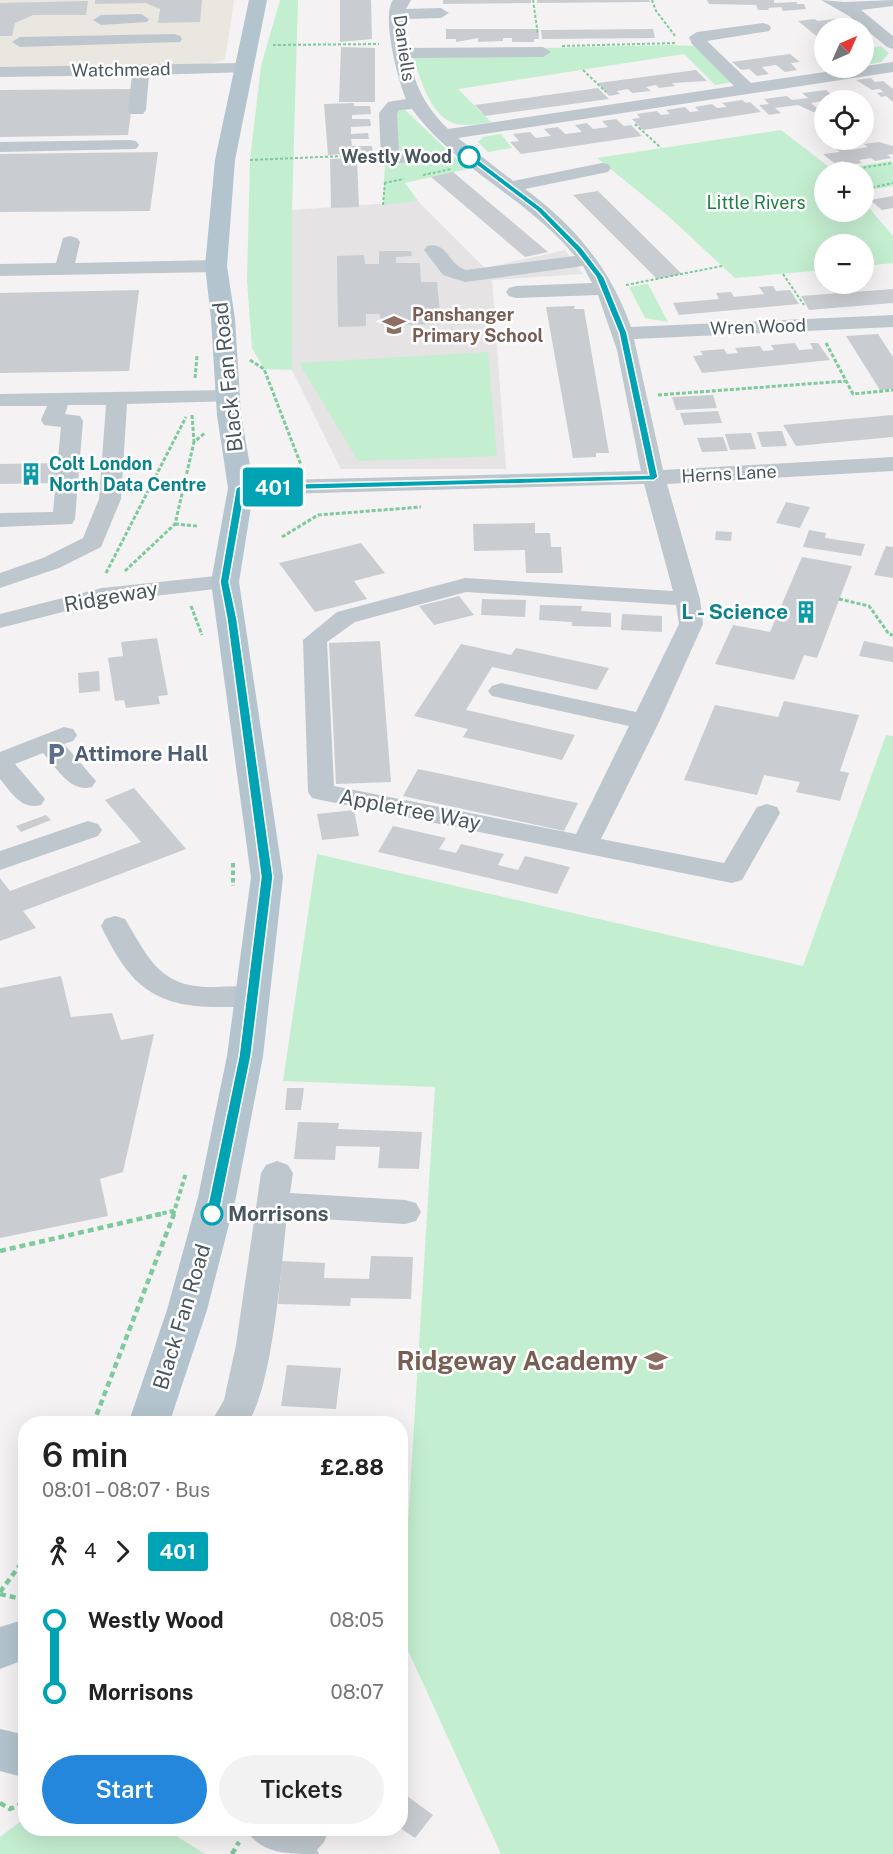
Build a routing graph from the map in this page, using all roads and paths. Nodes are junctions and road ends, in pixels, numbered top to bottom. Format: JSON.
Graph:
{"nodes":[{"id":1,"x":258,"y":0,"type":"edge"},
{"id":2,"x":533,"y":0,"type":"edge"},
{"id":3,"x":652,"y":0,"type":"edge"},
{"id":4,"x":893,"y":1,"type":"edge"},
{"id":5,"x":836,"y":3,"type":"edge"},
{"id":6,"x":441,"y":13,"type":"dead end"},
{"id":7,"x":141,"y":19,"type":"dead end"},
{"id":8,"x":763,"y":28,"type":"dead end"},
{"id":9,"x":402,"y":29,"type":"edge"},
{"id":10,"x":174,"y":39,"type":"dead end"},
{"id":11,"x":98,"y":40,"type":"junction"},
{"id":12,"x":0,"y":42,"type":"edge"},
{"id":13,"x":20,"y":42,"type":"junction"},
{"id":14,"x":893,"y":44,"type":"edge"},
{"id":15,"x":267,"y":45,"type":"dead end"},
{"id":16,"x":541,"y":49,"type":"junction"},
{"id":17,"x":893,"y":67,"type":"edge"},
{"id":18,"x":243,"y":68,"type":"junction"},
{"id":19,"x":141,"y":69,"type":"junction"},
{"id":20,"x":583,"y":70,"type":"dead end"},
{"id":21,"x":5,"y":72,"type":"edge"},
{"id":22,"x":746,"y":88,"type":"junction"},
{"id":23,"x":417,"y":102,"type":"junction"},
{"id":24,"x":620,"y":108,"type":"junction"},
{"id":25,"x":137,"y":110,"type":"dead end"},
{"id":26,"x":446,"y":135,"type":"junction"},
{"id":27,"x":130,"y":145,"type":"dead end"},
{"id":28,"x":0,"y":147,"type":"edge"},
{"id":29,"x":661,"y":148,"type":"dead end"},
{"id":30,"x":390,"y":157,"type":"junction"},
{"id":31,"x":414,"y":157,"type":"dead end"},
{"id":32,"x":250,"y":160,"type":"dead end"},
{"id":33,"x":478,"y":163,"type":"junction"},
{"id":34,"x":893,"y":163,"type":"edge"},
{"id":35,"x":874,"y":166,"type":"edge"},
{"id":36,"x":602,"y":168,"type":"dead end"},
{"id":37,"x":416,"y":177,"type":"dead end"},
{"id":38,"x":405,"y":179,"type":"dead end"},
{"id":39,"x":384,"y":183,"type":"junction"},
{"id":40,"x":893,"y":183,"type":"edge"},
{"id":41,"x":509,"y":187,"type":"junction"},
{"id":42,"x":874,"y":187,"type":"edge"},
{"id":43,"x":383,"y":205,"type":"dead end"},
{"id":44,"x":70,"y":242,"type":"dead end"},
{"id":45,"x":434,"y":250,"type":"dead end"},
{"id":46,"x":587,"y":260,"type":"junction"},
{"id":47,"x":216,"y":266,"type":"junction"},
{"id":48,"x":722,"y":266,"type":"dead end"},
{"id":49,"x":64,"y":269,"type":"junction"},
{"id":50,"x":0,"y":270,"type":"edge"},
{"id":51,"x":783,"y":274,"type":"dead end"},
{"id":52,"x":605,"y":289,"type":"junction"},
{"id":53,"x":516,"y":292,"type":"dead end"},
{"id":54,"x":893,"y":321,"type":"edge"},
{"id":55,"x":816,"y":325,"type":"junction"},
{"id":56,"x":623,"y":333,"type":"junction"},
{"id":57,"x":264,"y":369,"type":"dead end"},
{"id":58,"x":846,"y":381,"type":"junction"},
{"id":59,"x":893,"y":390,"type":"edge"},
{"id":60,"x":636,"y":396,"type":"junction"},
{"id":61,"x":117,"y":398,"type":"junction"},
{"id":62,"x":60,"y":399,"type":"junction"},
{"id":63,"x":0,"y":400,"type":"edge"},
{"id":64,"x":228,"y":405,"type":"junction"},
{"id":65,"x":192,"y":406,"type":"dead end"},
{"id":66,"x":893,"y":451,"type":"edge"},
{"id":67,"x":893,"y":464,"type":"edge"},
{"id":68,"x":301,"y":465,"type":"dead end"},
{"id":69,"x":798,"y":471,"type":"junction"},
{"id":70,"x":654,"y":477,"type":"junction"},
{"id":71,"x":241,"y":488,"type":"junction"},
{"id":72,"x":0,"y":520,"type":"edge"},
{"id":73,"x":175,"y":524,"type":"junction"},
{"id":74,"x":197,"y":526,"type":"dead end"},
{"id":75,"x":124,"y":571,"type":"dead end"},
{"id":76,"x":103,"y":580,"type":"dead end"},
{"id":77,"x":0,"y":581,"type":"edge"},
{"id":78,"x":225,"y":582,"type":"junction"},
{"id":79,"x":688,"y":599,"type":"junction"},
{"id":80,"x":839,"y":599,"type":"dead end"},
{"id":81,"x":0,"y":621,"type":"edge"},
{"id":82,"x":893,"y":635,"type":"edge"},
{"id":83,"x":501,"y":692,"type":"dead end"},
{"id":84,"x":646,"y":722,"type":"junction"},
{"id":85,"x":0,"y":762,"type":"edge"},
{"id":86,"x":83,"y":781,"type":"dead end"},
{"id":87,"x":32,"y":799,"type":"dead end"},
{"id":88,"x":767,"y":813,"type":"dead end"},
{"id":89,"x":88,"y":830,"type":"dead end"},
{"id":90,"x":585,"y":845,"type":"junction"},
{"id":91,"x":0,"y":861,"type":"edge"},
{"id":92,"x":115,"y":926,"type":"dead end"},
{"id":93,"x":254,"y":997,"type":"junction"},
{"id":94,"x":405,"y":1212,"type":"dead end"},
{"id":95,"x":212,"y":1213,"type":"junction"},
{"id":96,"x":0,"y":1251,"type":"edge"},
{"id":97,"x":151,"y":1416,"type":"edge"},
{"id":98,"x":232,"y":1416,"type":"edge"},
{"id":99,"x":18,"y":1568,"type":"edge"},
{"id":100,"x":0,"y":1593,"type":"edge"},
{"id":101,"x":18,"y":1597,"type":"edge"},
{"id":102,"x":18,"y":1641,"type":"edge"},
{"id":103,"x":0,"y":1649,"type":"edge"},
{"id":104,"x":0,"y":1803,"type":"edge"},
{"id":105,"x":18,"y":1806,"type":"edge"}],
"edges":[{"from":1,"to":18,"type":"main road","name":"Black Fan Road"},
{"from":2,"to":16,"type":"path"},
{"from":3,"to":16,"type":"path"},
{"from":4,"to":5,"type":"street"},
{"from":5,"to":14,"type":"street"},
{"from":6,"to":9,"type":"street"},
{"from":7,"to":11,"type":"street"},
{"from":8,"to":22,"type":"street"},
{"from":9,"to":15,"type":"path"},
{"from":9,"to":16,"type":"street"},
{"from":9,"to":23,"type":"street","name":"Daniells"},
{"from":10,"to":11,"type":"street"},
{"from":11,"to":13,"type":"street"},
{"from":12,"to":13,"type":"street"},
{"from":13,"to":21,"type":"street"},
{"from":17,"to":22,"type":"street"},
{"from":18,"to":19,"type":"street","name":"Watchmead"},
{"from":18,"to":47,"type":"main road","name":"Black Fan Road"},
{"from":19,"to":21,"type":"street","name":"Watchmead"},
{"from":19,"to":25,"type":"street"},
{"from":20,"to":24,"type":"path"},
{"from":22,"to":24,"type":"street"},
{"from":23,"to":26,"type":"street","name":"Daniells"},
{"from":23,"to":30,"type":"street"},
{"from":24,"to":26,"type":"street"},
{"from":24,"to":29,"type":"path"},
{"from":26,"to":33,"type":"street","name":"Daniells"},
{"from":27,"to":28,"type":"street"},
{"from":30,"to":31,"type":"street"},
{"from":30,"to":32,"type":"path"},
{"from":30,"to":39,"type":"path"},
{"from":33,"to":37,"type":"path"},
{"from":33,"to":41,"type":"street","name":"Daniells"},
{"from":34,"to":35,"type":"path"},
{"from":36,"to":41,"type":"street"},
{"from":38,"to":39,"type":"path"},
{"from":39,"to":43,"type":"path"},
{"from":40,"to":42,"type":"path"},
{"from":41,"to":46,"type":"street","name":"Daniells"},
{"from":44,"to":49,"type":"street"},
{"from":45,"to":46,"type":"street"},
{"from":46,"to":52,"type":"street","name":"Daniells"},
{"from":47,"to":49,"type":"street"},
{"from":47,"to":64,"type":"main road","name":"Black Fan Road"},
{"from":48,"to":52,"type":"path"},
{"from":49,"to":50,"type":"street"},
{"from":51,"to":55,"type":"path"},
{"from":52,"to":53,"type":"street"},
{"from":52,"to":56,"type":"street","name":"Daniells"},
{"from":54,"to":55,"type":"street","name":"Wren Wood"},
{"from":55,"to":56,"type":"street","name":"Wren Wood"},
{"from":55,"to":58,"type":"path"},
{"from":56,"to":60,"type":"street","name":"Daniells"},
{"from":57,"to":68,"type":"path"},
{"from":58,"to":59,"type":"path"},
{"from":58,"to":60,"type":"path"},
{"from":60,"to":70,"type":"street","name":"Daniells"},
{"from":61,"to":62,"type":"street"},
{"from":61,"to":64,"type":"street"},
{"from":61,"to":77,"type":"street"},
{"from":62,"to":63,"type":"street"},
{"from":62,"to":72,"type":"street"},
{"from":64,"to":71,"type":"main road","name":"Black Fan Road"},
{"from":64,"to":73,"type":"path"},
{"from":65,"to":76,"type":"path"},
{"from":66,"to":69,"type":"street"},
{"from":67,"to":69,"type":"street","name":"Herns Lane"},
{"from":69,"to":70,"type":"street","name":"Herns Lane"},
{"from":70,"to":71,"type":"street","name":"Herns Lane"},
{"from":70,"to":79,"type":"street"},
{"from":71,"to":78,"type":"main road","name":"Black Fan Road"},
{"from":73,"to":74,"type":"path"},
{"from":73,"to":75,"type":"path"},
{"from":78,"to":81,"type":"street","name":"Ridgeway"},
{"from":78,"to":93,"type":"main road","name":"Black Fan Road"},
{"from":79,"to":84,"type":"street"},
{"from":79,"to":90,"type":"street","name":"Appletree Way"},
{"from":80,"to":82,"type":"path"},
{"from":83,"to":84,"type":"street"},
{"from":84,"to":90,"type":"street"},
{"from":85,"to":86,"type":"street"},
{"from":85,"to":87,"type":"street"},
{"from":88,"to":90,"type":"street"},
{"from":89,"to":91,"type":"street"},
{"from":92,"to":93,"type":"street"},
{"from":93,"to":95,"type":"main road","name":"Black Fan Road"},
{"from":94,"to":98,"type":"street"},
{"from":95,"to":96,"type":"path"},
{"from":95,"to":97,"type":"main road","name":"Black Fan Road"},
{"from":99,"to":100,"type":"path"},
{"from":100,"to":101,"type":"path"},
{"from":102,"to":103,"type":"main road"},
{"from":104,"to":105,"type":"path"}]}
